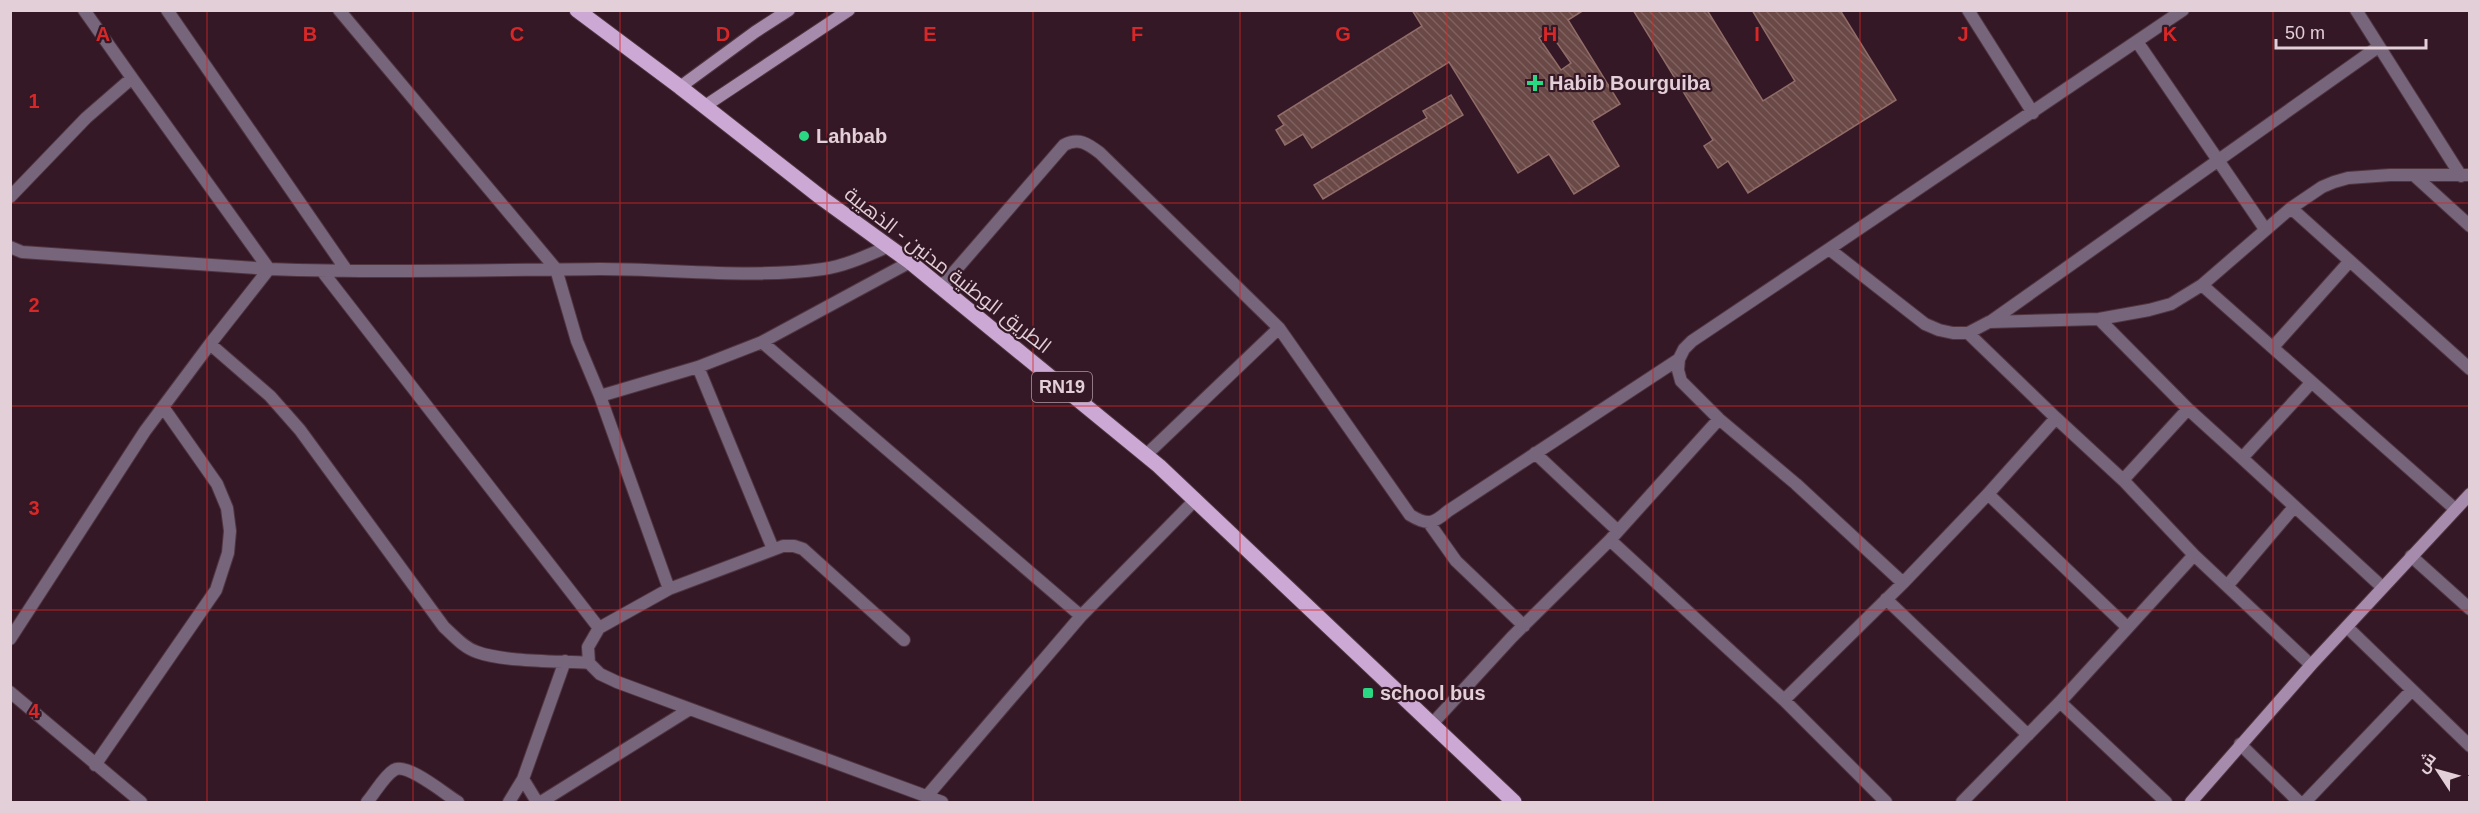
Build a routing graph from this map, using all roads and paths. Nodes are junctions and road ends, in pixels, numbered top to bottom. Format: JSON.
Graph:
{"nodes":[{"id":1,"x":84,"y":10,"type":"edge"},
{"id":2,"x":167,"y":10,"type":"edge"},
{"id":3,"x":339,"y":10,"type":"edge"},
{"id":4,"x":578,"y":10,"type":"edge"},
{"id":5,"x":849,"y":10,"type":"edge"},
{"id":6,"x":1968,"y":10,"type":"edge"},
{"id":7,"x":2183,"y":10,"type":"edge"},
{"id":8,"x":2356,"y":10,"type":"edge"},
{"id":9,"x":788,"y":11,"type":"edge"},
{"id":10,"x":2138,"y":43,"type":"junction"},
{"id":11,"x":2379,"y":47,"type":"junction"},
{"id":12,"x":132,"y":78,"type":"junction"},
{"id":13,"x":680,"y":87,"type":"junction"},
{"id":14,"x":705,"y":106,"type":"junction"},
{"id":15,"x":2033,"y":113,"type":"junction"},
{"id":16,"x":2217,"y":162,"type":"junction"},
{"id":17,"x":2465,"y":176,"type":"edge"},
{"id":18,"x":2416,"y":177,"type":"junction"},
{"id":19,"x":10,"y":196,"type":"edge"},
{"id":20,"x":2291,"y":208,"type":"junction"},
{"id":21,"x":2469,"y":225,"type":"edge"},
{"id":22,"x":2265,"y":229,"type":"junction"},
{"id":23,"x":10,"y":247,"type":"edge"},
{"id":24,"x":887,"y":247,"type":"junction"},
{"id":25,"x":1829,"y":249,"type":"junction"},
{"id":26,"x":910,"y":262,"type":"junction"},
{"id":27,"x":2349,"y":262,"type":"junction"},
{"id":28,"x":556,"y":269,"type":"junction"},
{"id":29,"x":269,"y":270,"type":"junction"},
{"id":30,"x":322,"y":271,"type":"junction"},
{"id":31,"x":347,"y":271,"type":"junction"},
{"id":32,"x":2202,"y":285,"type":"junction"},
{"id":33,"x":941,"y":287,"type":"junction"},
{"id":34,"x":2099,"y":320,"type":"junction"},
{"id":35,"x":1989,"y":322,"type":"junction"},
{"id":36,"x":1279,"y":328,"type":"junction"},
{"id":37,"x":1968,"y":333,"type":"junction"},
{"id":38,"x":762,"y":342,"type":"junction"},
{"id":39,"x":210,"y":344,"type":"junction"},
{"id":40,"x":2273,"y":347,"type":"junction"},
{"id":41,"x":1679,"y":359,"type":"junction"},
{"id":42,"x":698,"y":367,"type":"junction"},
{"id":43,"x":2469,"y":369,"type":"edge"},
{"id":44,"x":2311,"y":383,"type":"junction"},
{"id":45,"x":600,"y":396,"type":"junction"},
{"id":46,"x":163,"y":407,"type":"junction"},
{"id":47,"x":2188,"y":409,"type":"junction"},
{"id":48,"x":1719,"y":418,"type":"junction"},
{"id":49,"x":2056,"y":418,"type":"junction"},
{"id":50,"x":1535,"y":453,"type":"junction"},
{"id":51,"x":1146,"y":455,"type":"junction"},
{"id":52,"x":2242,"y":458,"type":"junction"},
{"id":53,"x":2123,"y":480,"type":"junction"},
{"id":54,"x":1988,"y":494,"type":"junction"},
{"id":55,"x":2469,"y":494,"type":"edge"},
{"id":56,"x":1196,"y":499,"type":"junction"},
{"id":57,"x":2294,"y":507,"type":"junction"},
{"id":58,"x":2455,"y":509,"type":"junction"},
{"id":59,"x":1429,"y":523,"type":"junction"},
{"id":60,"x":1614,"y":536,"type":"junction"},
{"id":61,"x":773,"y":549,"type":"junction"},
{"id":62,"x":2194,"y":555,"type":"junction"},
{"id":63,"x":2410,"y":556,"type":"junction"},
{"id":64,"x":1904,"y":583,"type":"junction"},
{"id":65,"x":2228,"y":586,"type":"junction"},
{"id":66,"x":2381,"y":586,"type":"junction"},
{"id":67,"x":669,"y":589,"type":"junction"},
{"id":68,"x":1886,"y":599,"type":"junction"},
{"id":69,"x":2469,"y":609,"type":"edge"},
{"id":70,"x":1081,"y":616,"type":"junction"},
{"id":71,"x":1524,"y":626,"type":"junction"},
{"id":72,"x":2127,"y":627,"type":"junction"},
{"id":73,"x":2347,"y":627,"type":"junction"},
{"id":74,"x":599,"y":628,"type":"junction"},
{"id":75,"x":10,"y":639,"type":"edge"},
{"id":76,"x":904,"y":640,"type":"dead end"},
{"id":77,"x":565,"y":661,"type":"junction"},
{"id":78,"x":589,"y":663,"type":"junction"},
{"id":79,"x":2311,"y":664,"type":"junction"},
{"id":80,"x":2412,"y":690,"type":"junction"},
{"id":81,"x":10,"y":692,"type":"edge"},
{"id":82,"x":1784,"y":700,"type":"junction"},
{"id":83,"x":2060,"y":702,"type":"junction"},
{"id":84,"x":690,"y":709,"type":"junction"},
{"id":85,"x":1432,"y":724,"type":"junction"},
{"id":86,"x":2028,"y":735,"type":"junction"},
{"id":87,"x":2240,"y":744,"type":"junction"},
{"id":88,"x":2469,"y":746,"type":"edge"},
{"id":89,"x":95,"y":765,"type":"junction"},
{"id":90,"x":523,"y":779,"type":"junction"},
{"id":91,"x":927,"y":796,"type":"junction"},
{"id":92,"x":141,"y":802,"type":"edge"},
{"id":93,"x":367,"y":802,"type":"edge"},
{"id":94,"x":458,"y":802,"type":"edge"},
{"id":95,"x":509,"y":802,"type":"edge"},
{"id":96,"x":539,"y":802,"type":"edge"},
{"id":97,"x":942,"y":802,"type":"edge"},
{"id":98,"x":1514,"y":802,"type":"edge"},
{"id":99,"x":1886,"y":802,"type":"edge"},
{"id":100,"x":1962,"y":802,"type":"edge"},
{"id":101,"x":2166,"y":802,"type":"edge"},
{"id":102,"x":2192,"y":802,"type":"edge"},
{"id":103,"x":2299,"y":802,"type":"edge"},
{"id":104,"x":2305,"y":802,"type":"edge"}],
"edges":[{"from":1,"to":12,"type":"street"},
{"from":2,"to":31,"type":"street"},
{"from":3,"to":28,"type":"street"},
{"from":4,"to":13,"type":"main road","name":"الطريق الوطنية مدنين - الذهيبة","number":"RN19"},
{"from":5,"to":14,"type":"street"},
{"from":6,"to":15,"type":"street"},
{"from":7,"to":10,"type":"street"},
{"from":8,"to":11,"type":"street"},
{"from":9,"to":13,"type":"street"},
{"from":10,"to":15,"type":"street"},
{"from":10,"to":16,"type":"street"},
{"from":11,"to":16,"type":"street"},
{"from":11,"to":17,"type":"street"},
{"from":12,"to":19,"type":"street"},
{"from":12,"to":29,"type":"street"},
{"from":13,"to":14,"type":"main road","name":"الطريق الوطنية مدنين - الذهيبة","number":"RN19"},
{"from":14,"to":24,"type":"main road","name":"الطريق الوطنية مدنين - الذهيبة","number":"RN19"},
{"from":15,"to":25,"type":"street"},
{"from":16,"to":22,"type":"street"},
{"from":16,"to":35,"type":"street"},
{"from":17,"to":18,"type":"street"},
{"from":18,"to":20,"type":"street"},
{"from":18,"to":21,"type":"street"},
{"from":20,"to":22,"type":"street"},
{"from":20,"to":27,"type":"street"},
{"from":22,"to":32,"type":"street"},
{"from":23,"to":29,"type":"street"},
{"from":24,"to":26,"type":"main road","name":"الطريق الوطنية مدنين - الذهيبة","number":"RN19"},
{"from":24,"to":28,"type":"street"},
{"from":25,"to":37,"type":"street"},
{"from":25,"to":41,"type":"street"},
{"from":26,"to":33,"type":"main road","name":"الطريق الوطنية مدنين - الذهيبة","number":"RN19"},
{"from":26,"to":38,"type":"street"},
{"from":27,"to":40,"type":"street"},
{"from":27,"to":43,"type":"street"},
{"from":28,"to":31,"type":"street"},
{"from":28,"to":45,"type":"street"},
{"from":29,"to":30,"type":"street"},
{"from":29,"to":39,"type":"street"},
{"from":30,"to":31,"type":"street"},
{"from":30,"to":74,"type":"street"},
{"from":32,"to":34,"type":"street"},
{"from":32,"to":40,"type":"street"},
{"from":33,"to":36,"type":"street"},
{"from":33,"to":51,"type":"main road","name":"الطريق الوطنية مدنين - الذهيبة","number":"RN19"},
{"from":34,"to":35,"type":"street"},
{"from":34,"to":47,"type":"street"},
{"from":35,"to":37,"type":"street"},
{"from":36,"to":51,"type":"street"},
{"from":36,"to":59,"type":"street"},
{"from":37,"to":49,"type":"street"},
{"from":38,"to":42,"type":"street"},
{"from":38,"to":70,"type":"street"},
{"from":39,"to":46,"type":"street"},
{"from":39,"to":77,"type":"street"},
{"from":40,"to":44,"type":"street"},
{"from":41,"to":48,"type":"street"},
{"from":41,"to":50,"type":"street"},
{"from":42,"to":45,"type":"street"},
{"from":42,"to":61,"type":"street"},
{"from":44,"to":52,"type":"street"},
{"from":44,"to":58,"type":"street"},
{"from":45,"to":67,"type":"street"},
{"from":46,"to":75,"type":"street"},
{"from":46,"to":89,"type":"street"},
{"from":47,"to":52,"type":"street"},
{"from":47,"to":53,"type":"street"},
{"from":48,"to":60,"type":"street"},
{"from":48,"to":64,"type":"street"},
{"from":49,"to":53,"type":"street"},
{"from":49,"to":54,"type":"street"},
{"from":50,"to":59,"type":"street"},
{"from":50,"to":60,"type":"street"},
{"from":51,"to":56,"type":"main road","name":"الطريق الوطنية مدنين - الذهيبة","number":"RN19"},
{"from":52,"to":57,"type":"street"},
{"from":53,"to":62,"type":"street"},
{"from":54,"to":64,"type":"street"},
{"from":54,"to":72,"type":"street"},
{"from":55,"to":58,"type":"street"},
{"from":56,"to":70,"type":"street"},
{"from":56,"to":85,"type":"main road","name":"الطريق الوطنية مدنين - الذهيبة","number":"RN19"},
{"from":57,"to":65,"type":"street"},
{"from":57,"to":66,"type":"street"},
{"from":58,"to":63,"type":"street"},
{"from":59,"to":71,"type":"street"},
{"from":60,"to":71,"type":"street"},
{"from":60,"to":82,"type":"street"},
{"from":61,"to":67,"type":"street"},
{"from":61,"to":76,"type":"street"},
{"from":62,"to":65,"type":"street"},
{"from":62,"to":72,"type":"street"},
{"from":63,"to":66,"type":"street"},
{"from":63,"to":69,"type":"street"},
{"from":64,"to":68,"type":"street"},
{"from":65,"to":79,"type":"street"},
{"from":66,"to":73,"type":"street"},
{"from":67,"to":74,"type":"street"},
{"from":68,"to":82,"type":"street"},
{"from":68,"to":86,"type":"street"},
{"from":70,"to":91,"type":"street"},
{"from":71,"to":85,"type":"street"},
{"from":72,"to":83,"type":"street"},
{"from":73,"to":79,"type":"street"},
{"from":73,"to":80,"type":"street"},
{"from":74,"to":78,"type":"street"},
{"from":77,"to":78,"type":"street"},
{"from":77,"to":90,"type":"street"},
{"from":78,"to":84,"type":"street"},
{"from":79,"to":87,"type":"street"},
{"from":80,"to":88,"type":"street"},
{"from":80,"to":104,"type":"street"},
{"from":81,"to":89,"type":"street"},
{"from":82,"to":99,"type":"street"},
{"from":83,"to":86,"type":"street"},
{"from":83,"to":101,"type":"street"},
{"from":84,"to":91,"type":"street"},
{"from":84,"to":96,"type":"street"},
{"from":85,"to":98,"type":"main road","name":"الطريق الوطنية مدنين - الذهيبة","number":"RN19"},
{"from":86,"to":100,"type":"street"},
{"from":87,"to":102,"type":"street"},
{"from":87,"to":103,"type":"street"},
{"from":89,"to":92,"type":"street"},
{"from":90,"to":95,"type":"street"},
{"from":90,"to":96,"type":"street"},
{"from":91,"to":97,"type":"street"},
{"from":93,"to":94,"type":"street"}]}
